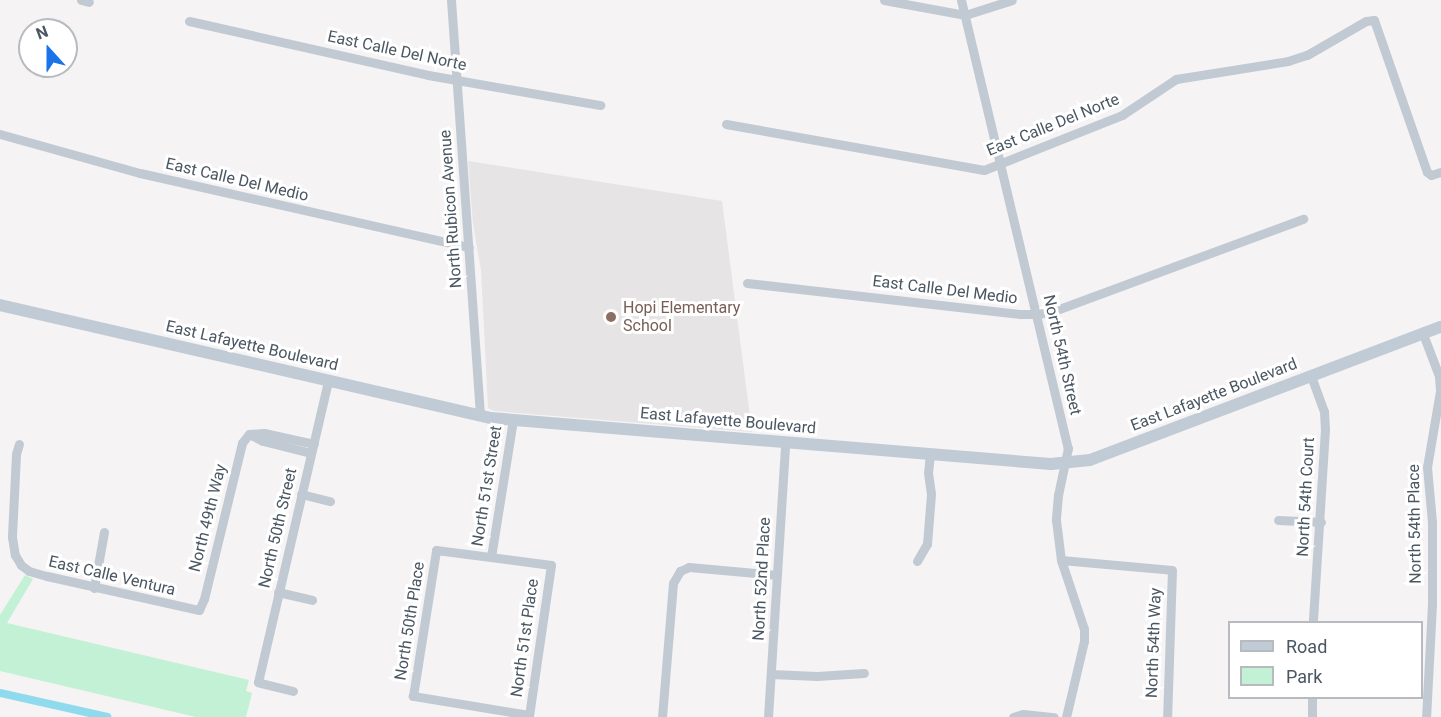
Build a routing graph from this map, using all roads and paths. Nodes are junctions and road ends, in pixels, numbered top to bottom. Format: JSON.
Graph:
{"nodes":[{"id":1,"x":451,"y":0,"type":"edge"},
{"id":2,"x":884,"y":0,"type":"edge"},
{"id":3,"x":961,"y":0,"type":"edge"},
{"id":4,"x":1012,"y":0,"type":"edge"},
{"id":5,"x":965,"y":15,"type":"junction"},
{"id":6,"x":189,"y":21,"type":"dead end"},
{"id":7,"x":456,"y":80,"type":"junction"},
{"id":8,"x":600,"y":105,"type":"dead end"},
{"id":9,"x":726,"y":124,"type":"dead end"},
{"id":10,"x":0,"y":134,"type":"edge"},
{"id":11,"x":999,"y":162,"type":"junction"},
{"id":12,"x":1441,"y":172,"type":"edge"},
{"id":13,"x":1303,"y":219,"type":"dead end"},
{"id":14,"x":469,"y":247,"type":"junction"},
{"id":15,"x":747,"y":283,"type":"dead end"},
{"id":16,"x":0,"y":305,"type":"edge"},
{"id":17,"x":1036,"y":314,"type":"junction"},
{"id":18,"x":1441,"y":327,"type":"edge"},
{"id":19,"x":1423,"y":334,"type":"junction"},
{"id":20,"x":1311,"y":376,"type":"junction"},
{"id":21,"x":328,"y":381,"type":"junction"},
{"id":22,"x":480,"y":416,"type":"junction"},
{"id":23,"x":513,"y":420,"type":"junction"},
{"id":24,"x":785,"y":443,"type":"junction"},
{"id":25,"x":19,"y":444,"type":"dead end"},
{"id":26,"x":313,"y":448,"type":"junction"},
{"id":27,"x":930,"y":454,"type":"junction"},
{"id":28,"x":1065,"y":464,"type":"junction"},
{"id":29,"x":301,"y":494,"type":"junction"},
{"id":30,"x":330,"y":501,"type":"dead end"},
{"id":31,"x":1278,"y":520,"type":"dead end"},
{"id":32,"x":1321,"y":522,"type":"junction"},
{"id":33,"x":104,"y":532,"type":"dead end"},
{"id":34,"x":491,"y":557,"type":"junction"},
{"id":35,"x":1061,"y":560,"type":"junction"},
{"id":36,"x":917,"y":561,"type":"dead end"},
{"id":37,"x":777,"y":575,"type":"junction"},
{"id":38,"x":94,"y":588,"type":"junction"},
{"id":39,"x":278,"y":592,"type":"junction"},
{"id":40,"x":312,"y":600,"type":"dead end"},
{"id":41,"x":1437,"y":605,"type":"edge"},
{"id":42,"x":199,"y":609,"type":"joint"},
{"id":43,"x":1313,"y":621,"type":"edge"},
{"id":44,"x":864,"y":673,"type":"dead end"},
{"id":45,"x":771,"y":674,"type":"junction"},
{"id":46,"x":293,"y":691,"type":"dead end"},
{"id":47,"x":1312,"y":699,"type":"edge"},
{"id":48,"x":529,"y":715,"type":"joint"},
{"id":49,"x":662,"y":717,"type":"edge"},
{"id":50,"x":768,"y":717,"type":"edge"},
{"id":51,"x":1013,"y":717,"type":"edge"},
{"id":52,"x":1054,"y":717,"type":"edge"},
{"id":53,"x":1066,"y":717,"type":"edge"},
{"id":54,"x":1167,"y":717,"type":"edge"},
{"id":55,"x":1312,"y":717,"type":"edge"},
{"id":56,"x":1426,"y":717,"type":"edge"}],
"edges":[{"from":1,"to":7,"type":"street","name":"North Rubicon Avenue"},
{"from":2,"to":5,"type":"street"},
{"from":3,"to":5,"type":"street","name":"North 54th Street"},
{"from":4,"to":5,"type":"street"},
{"from":5,"to":11,"type":"street","name":"North 54th Street"},
{"from":6,"to":7,"type":"street","name":"East Calle Del Norte"},
{"from":7,"to":8,"type":"street","name":"East Calle Del Norte"},
{"from":7,"to":14,"type":"street","name":"North Rubicon Avenue"},
{"from":9,"to":11,"type":"street","name":"East Calle Del Norte"},
{"from":10,"to":14,"type":"street","name":"East Calle Del Medio"},
{"from":11,"to":12,"type":"street","name":"East Calle Del Norte"},
{"from":11,"to":17,"type":"street","name":"North 54th Street"},
{"from":13,"to":17,"type":"street","name":"East Calle Del Medio"},
{"from":14,"to":22,"type":"street","name":"North Rubicon Avenue"},
{"from":15,"to":17,"type":"street","name":"East Calle Del Medio"},
{"from":16,"to":21,"type":"street","name":"East Lafayette Boulevard"},
{"from":17,"to":28,"type":"street","name":"North 54th Street"},
{"from":18,"to":19,"type":"street","name":"East Lafayette Boulevard"},
{"from":19,"to":20,"type":"street","name":"East Lafayette Boulevard"},
{"from":19,"to":41,"type":"street","name":"North 54th Place"},
{"from":20,"to":28,"type":"street","name":"East Lafayette Boulevard"},
{"from":20,"to":32,"type":"street","name":"North 54th Court"},
{"from":21,"to":22,"type":"street","name":"East Lafayette Boulevard"},
{"from":21,"to":26,"type":"street","name":"North 50th Street"},
{"from":22,"to":23,"type":"street","name":"East Lafayette Boulevard"},
{"from":23,"to":24,"type":"street","name":"East Lafayette Boulevard"},
{"from":23,"to":34,"type":"street","name":"North 51st Street"},
{"from":24,"to":27,"type":"street","name":"East Lafayette Boulevard"},
{"from":24,"to":37,"type":"street","name":"North 52nd Place"},
{"from":25,"to":38,"type":"street","name":"East Calle Ventura"},
{"from":26,"to":29,"type":"street","name":"North 50th Street"},
{"from":26,"to":42,"type":"street","name":"North 49th Way"},
{"from":27,"to":28,"type":"street","name":"East Lafayette Boulevard"},
{"from":27,"to":36,"type":"street"},
{"from":28,"to":35,"type":"street","name":"North 54th Street"},
{"from":29,"to":30,"type":"street"},
{"from":29,"to":39,"type":"street","name":"North 50th Street"},
{"from":31,"to":32,"type":"street"},
{"from":32,"to":43,"type":"street","name":"North 54th Court"},
{"from":33,"to":38,"type":"street"},
{"from":34,"to":48,"type":"street","name":"North 51st Place"},
{"from":34,"to":48,"type":"street","name":"North 50th Place"},
{"from":35,"to":53,"type":"street","name":"North 54th Street"},
{"from":35,"to":54,"type":"street","name":"North 54th Way"},
{"from":37,"to":45,"type":"street","name":"North 52nd Place"},
{"from":37,"to":49,"type":"street"},
{"from":38,"to":42,"type":"street","name":"East Calle Ventura"},
{"from":39,"to":40,"type":"street"},
{"from":39,"to":46,"type":"street","name":"North 50th Street"},
{"from":41,"to":56,"type":"street","name":"North 54th Place"},
{"from":44,"to":45,"type":"street"},
{"from":45,"to":50,"type":"street","name":"North 52nd Place"},
{"from":47,"to":55,"type":"street"},
{"from":51,"to":52,"type":"street"}]}
